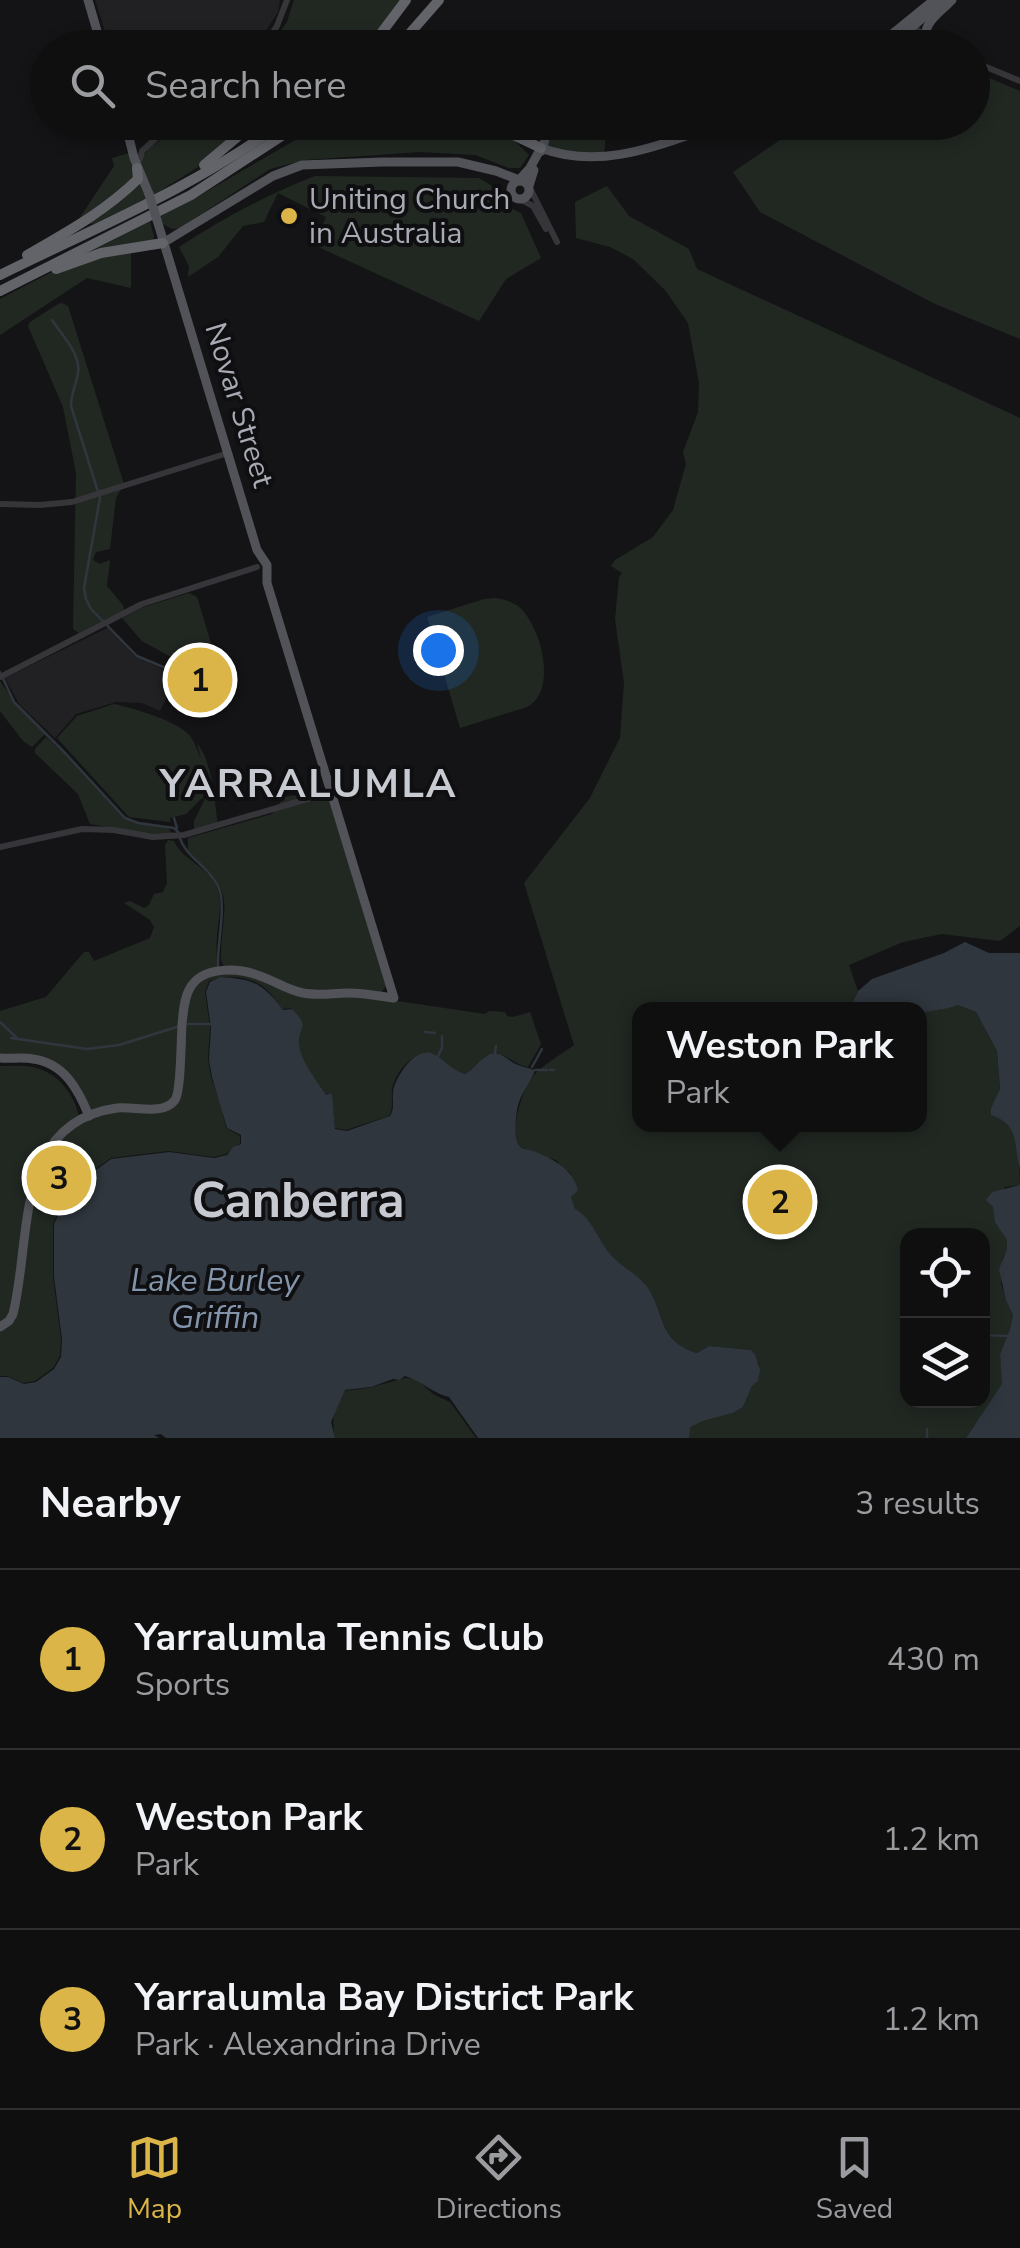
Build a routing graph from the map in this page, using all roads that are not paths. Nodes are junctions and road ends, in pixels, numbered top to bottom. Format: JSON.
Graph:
{"nodes":[{"id":1,"x":88,"y":0,"type":"edge"},
{"id":2,"x":288,"y":0,"type":"edge"},
{"id":3,"x":406,"y":0,"type":"edge"},
{"id":4,"x":439,"y":0,"type":"edge"},
{"id":5,"x":934,"y":0,"type":"edge"},
{"id":6,"x":944,"y":0,"type":"edge"},
{"id":7,"x":952,"y":0,"type":"edge"},
{"id":8,"x":909,"y":26,"type":"junction"},
{"id":9,"x":97,"y":30,"type":"edge"},
{"id":10,"x":274,"y":30,"type":"edge"},
{"id":11,"x":384,"y":30,"type":"edge"},
{"id":12,"x":412,"y":30,"type":"edge"},
{"id":13,"x":903,"y":30,"type":"edge"},
{"id":14,"x":906,"y":30,"type":"edge"},
{"id":15,"x":912,"y":30,"type":"edge"},
{"id":16,"x":915,"y":30,"type":"edge"},
{"id":17,"x":924,"y":30,"type":"edge"},
{"id":18,"x":990,"y":68,"type":"edge"},
{"id":19,"x":1020,"y":81,"type":"edge"},
{"id":20,"x":131,"y":140,"type":"edge"},
{"id":21,"x":154,"y":140,"type":"edge"},
{"id":22,"x":235,"y":140,"type":"edge"},
{"id":23,"x":256,"y":140,"type":"edge"},
{"id":24,"x":276,"y":140,"type":"edge"},
{"id":25,"x":286,"y":140,"type":"edge"},
{"id":26,"x":524,"y":140,"type":"edge"},
{"id":27,"x":544,"y":140,"type":"edge"},
{"id":28,"x":610,"y":140,"type":"edge"},
{"id":29,"x":673,"y":140,"type":"edge"},
{"id":30,"x":541,"y":148,"type":"junction"},
{"id":31,"x":576,"y":157,"type":"junction"},
{"id":32,"x":608,"y":157,"type":"junction"},
{"id":33,"x":137,"y":160,"type":"junction"},
{"id":34,"x":538,"y":162,"type":"junction"},
{"id":35,"x":486,"y":169,"type":"junction"},
{"id":36,"x":526,"y":185,"type":"junction"},
{"id":37,"x":198,"y":191,"type":"junction"},
{"id":38,"x":150,"y":193,"type":"junction"},
{"id":39,"x":514,"y":195,"type":"junction"},
{"id":40,"x":120,"y":197,"type":"junction"},
{"id":41,"x":166,"y":240,"type":"junction"},
{"id":42,"x":0,"y":273,"type":"edge"},
{"id":43,"x":0,"y":292,"type":"edge"},
{"id":44,"x":228,"y":455,"type":"junction"},
{"id":45,"x":0,"y":504,"type":"edge"},
{"id":46,"x":259,"y":568,"type":"junction"},
{"id":47,"x":2,"y":676,"type":"edge"},
{"id":48,"x":332,"y":792,"type":"junction"},
{"id":49,"x":0,"y":846,"type":"edge"},
{"id":50,"x":390,"y":986,"type":"junction"},
{"id":51,"x":379,"y":996,"type":"junction"},
{"id":52,"x":0,"y":1058,"type":"edge"},
{"id":53,"x":89,"y":1116,"type":"junction"},
{"id":54,"x":0,"y":1327,"type":"edge"}],
"edges":[{"from":1,"to":9,"type":"main road"},
{"from":2,"to":10,"type":"street"},
{"from":3,"to":11,"type":"highway"},
{"from":4,"to":12,"type":"highway"},
{"from":5,"to":8,"type":"main road"},
{"from":6,"to":8,"type":"main road"},
{"from":7,"to":17,"type":"main road"},
{"from":8,"to":13,"type":"main road"},
{"from":8,"to":14,"type":"main road"},
{"from":8,"to":15,"type":"street"},
{"from":8,"to":16,"type":"street"},
{"from":18,"to":19,"type":"street"},
{"from":20,"to":33,"type":"main road","name":"Novar Street"},
{"from":21,"to":33,"type":"street"},
{"from":22,"to":38,"type":"highway"},
{"from":23,"to":38,"type":"highway"},
{"from":24,"to":37,"type":"highway"},
{"from":25,"to":37,"type":"highway"},
{"from":26,"to":30,"type":"highway"},
{"from":27,"to":30,"type":"main road"},
{"from":28,"to":32,"type":"main road"},
{"from":29,"to":32,"type":"main road"},
{"from":30,"to":31,"type":"main road"},
{"from":30,"to":34,"type":"main road"},
{"from":30,"to":36,"type":"main road"},
{"from":31,"to":32,"type":"main road"},
{"from":31,"to":34,"type":"main road"},
{"from":33,"to":38,"type":"main road","name":"Novar Street"},
{"from":33,"to":40,"type":"highway"},
{"from":34,"to":36,"type":"main road"},
{"from":35,"to":36,"type":"main road"},
{"from":35,"to":39,"type":"main road"},
{"from":35,"to":41,"type":"main road"},
{"from":36,"to":39,"type":"main road"},
{"from":36,"to":39,"type":"main road"},
{"from":36,"to":39,"type":"street"},
{"from":37,"to":43,"type":"highway"},
{"from":38,"to":40,"type":"highway"},
{"from":38,"to":41,"type":"main road","name":"Novar Street","bridge":true},
{"from":38,"to":42,"type":"highway"},
{"from":40,"to":42,"type":"highway"},
{"from":41,"to":43,"type":"highway"},
{"from":41,"to":44,"type":"main road","name":"Novar Street"},
{"from":44,"to":45,"type":"street"},
{"from":44,"to":46,"type":"main road","name":"Novar Street"},
{"from":46,"to":47,"type":"street"},
{"from":46,"to":48,"type":"main road","name":"Novar Street"},
{"from":48,"to":49,"type":"street"},
{"from":48,"to":50,"type":"main road","name":"Novar Street"},
{"from":50,"to":51,"type":"main road"},
{"from":50,"to":51,"type":"main road","name":"Novar Street"},
{"from":51,"to":53,"type":"main road"},
{"from":52,"to":53,"type":"main road"},
{"from":53,"to":54,"type":"main road"}]}
